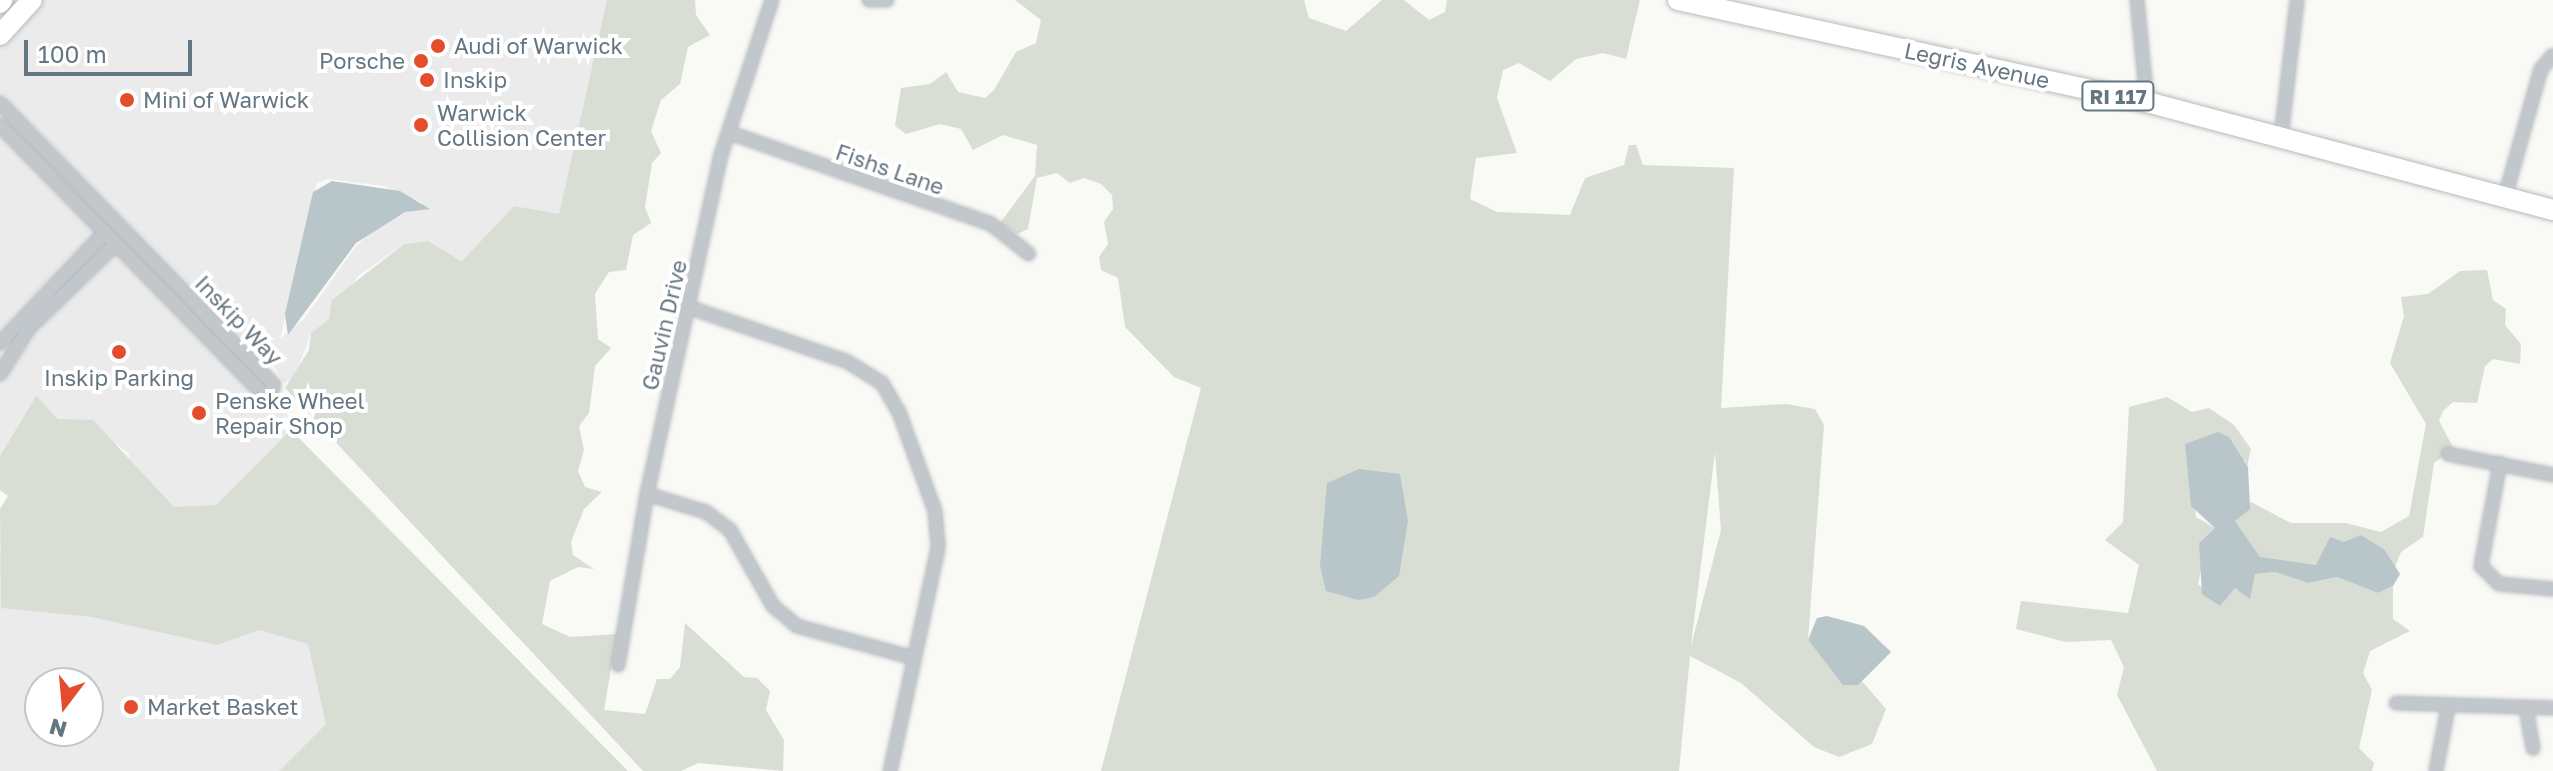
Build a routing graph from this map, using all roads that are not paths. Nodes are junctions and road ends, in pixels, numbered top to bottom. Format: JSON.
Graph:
{"nodes":[{"id":1,"x":32,"y":0,"type":"edge"},
{"id":2,"x":772,"y":0,"type":"edge"},
{"id":3,"x":869,"y":0,"type":"edge"},
{"id":4,"x":887,"y":0,"type":"edge"},
{"id":5,"x":1678,"y":0,"type":"edge"},
{"id":6,"x":2137,"y":0,"type":"edge"},
{"id":7,"x":2297,"y":0,"type":"edge"},
{"id":8,"x":0,"y":35,"type":"edge"},
{"id":9,"x":2553,"y":55,"type":"edge"},
{"id":10,"x":2147,"y":102,"type":"junction"},
{"id":11,"x":0,"y":103,"type":"edge"},
{"id":12,"x":0,"y":125,"type":"edge"},
{"id":13,"x":730,"y":133,"type":"junction"},
{"id":14,"x":2281,"y":137,"type":"junction"},
{"id":15,"x":2505,"y":197,"type":"junction"},
{"id":16,"x":2553,"y":210,"type":"edge"},
{"id":17,"x":105,"y":232,"type":"junction"},
{"id":18,"x":116,"y":244,"type":"junction"},
{"id":19,"x":1029,"y":254,"type":"dead end"},
{"id":20,"x":688,"y":307,"type":"junction"},
{"id":21,"x":0,"y":343,"type":"edge"},
{"id":22,"x":0,"y":374,"type":"edge"},
{"id":23,"x":2448,"y":454,"type":"dead end"},
{"id":24,"x":2500,"y":463,"type":"junction"},
{"id":25,"x":2553,"y":475,"type":"edge"},
{"id":26,"x":647,"y":494,"type":"junction"},
{"id":27,"x":2553,"y":589,"type":"edge"},
{"id":28,"x":914,"y":658,"type":"junction"},
{"id":29,"x":618,"y":665,"type":"dead end"},
{"id":30,"x":2396,"y":703,"type":"dead end"},
{"id":31,"x":2448,"y":707,"type":"junction"},
{"id":32,"x":2526,"y":708,"type":"junction"},
{"id":33,"x":2553,"y":708,"type":"edge"},
{"id":34,"x":2533,"y":748,"type":"dead end"},
{"id":35,"x":890,"y":771,"type":"edge"},
{"id":36,"x":2436,"y":771,"type":"edge"}],
"edges":[{"from":1,"to":8,"type":"main road"},
{"from":2,"to":13,"type":"street","name":"Gauvin Drive"},
{"from":3,"to":4,"type":"street"},
{"from":5,"to":10,"type":"main road","name":"Legris Avenue","number":"RI 117"},
{"from":6,"to":10,"type":"street"},
{"from":7,"to":14,"type":"street"},
{"from":9,"to":15,"type":"street"},
{"from":10,"to":14,"type":"main road","name":"Legris Avenue","number":"RI 117"},
{"from":11,"to":18,"type":"street","name":"Inskip Way"},
{"from":12,"to":17,"type":"street","name":"Inskip Way"},
{"from":13,"to":19,"type":"street","name":"Fishs Lane"},
{"from":13,"to":20,"type":"street","name":"Gauvin Drive"},
{"from":14,"to":15,"type":"main road","name":"Legris Avenue","number":"RI 117"},
{"from":15,"to":16,"type":"main road","name":"Legris Avenue","number":"RI 117"},
{"from":17,"to":18,"type":"street","name":"Inskip Way"},
{"from":17,"to":21,"type":"street"},
{"from":18,"to":22,"type":"street"},
{"from":20,"to":26,"type":"street","name":"Gauvin Drive"},
{"from":20,"to":28,"type":"street"},
{"from":23,"to":24,"type":"street"},
{"from":24,"to":25,"type":"street"},
{"from":24,"to":27,"type":"street"},
{"from":26,"to":28,"type":"street"},
{"from":26,"to":29,"type":"street","name":"Gauvin Drive"},
{"from":28,"to":35,"type":"street"},
{"from":30,"to":31,"type":"street"},
{"from":31,"to":32,"type":"street"},
{"from":31,"to":36,"type":"street"},
{"from":32,"to":33,"type":"street"},
{"from":32,"to":34,"type":"street"}]}
